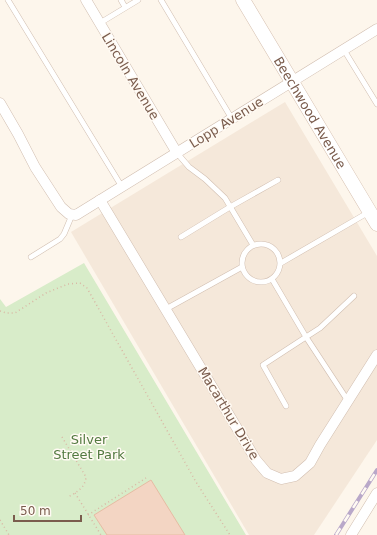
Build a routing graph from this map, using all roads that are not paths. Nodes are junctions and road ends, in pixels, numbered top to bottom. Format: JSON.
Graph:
{"nodes":[{"id":1,"x":8,"y":0,"type":"edge"},
{"id":2,"x":86,"y":0,"type":"edge"},
{"id":3,"x":121,"y":0,"type":"edge"},
{"id":4,"x":138,"y":0,"type":"edge"},
{"id":5,"x":161,"y":0,"type":"edge"},
{"id":6,"x":243,"y":0,"type":"edge"},
{"id":7,"x":126,"y":7,"type":"junction"},
{"id":8,"x":100,"y":23,"type":"junction"},
{"id":9,"x":377,"y":29,"type":"edge"},
{"id":10,"x":344,"y":50,"type":"junction"},
{"id":11,"x":292,"y":82,"type":"junction"},
{"id":12,"x":0,"y":103,"type":"edge"},
{"id":13,"x":377,"y":104,"type":"edge"},
{"id":14,"x":232,"y":119,"type":"junction"},
{"id":15,"x":177,"y":153,"type":"junction"},
{"id":16,"x":278,"y":180,"type":"dead end"},
{"id":17,"x":122,"y":187,"type":"junction"},
{"id":18,"x":100,"y":200,"type":"junction"},
{"id":19,"x":230,"y":207,"type":"junction"},
{"id":20,"x":370,"y":212,"type":"junction"},
{"id":21,"x":74,"y":215,"type":"junction"},
{"id":22,"x":377,"y":224,"type":"edge"},
{"id":23,"x":181,"y":237,"type":"dead end"},
{"id":24,"x":253,"y":245,"type":"junction"},
{"id":25,"x":31,"y":257,"type":"dead end"},
{"id":26,"x":281,"y":263,"type":"junction"},
{"id":27,"x":242,"y":267,"type":"junction"},
{"id":28,"x":272,"y":280,"type":"junction"},
{"id":29,"x":354,"y":296,"type":"dead end"},
{"id":30,"x":166,"y":309,"type":"junction"},
{"id":31,"x":306,"y":337,"type":"junction"},
{"id":32,"x":377,"y":355,"type":"edge"},
{"id":33,"x":348,"y":401,"type":"junction"},
{"id":34,"x":286,"y":406,"type":"dead end"},
{"id":35,"x":377,"y":493,"type":"edge"},
{"id":36,"x":350,"y":535,"type":"edge"}],
"edges":[{"from":1,"to":17,"type":"lane"},
{"from":2,"to":8,"type":"street","name":"Lincoln Avenue"},
{"from":3,"to":7,"type":"lane"},
{"from":4,"to":7,"type":"lane"},
{"from":5,"to":14,"type":"lane"},
{"from":6,"to":11,"type":"main road","name":"Beechwood Avenue"},
{"from":7,"to":8,"type":"lane"},
{"from":8,"to":15,"type":"street","name":"Lincoln Avenue"},
{"from":9,"to":10,"type":"street","name":"Lopp Avenue"},
{"from":10,"to":11,"type":"street","name":"Lopp Avenue"},
{"from":10,"to":13,"type":"lane"},
{"from":11,"to":14,"type":"street","name":"Lopp Avenue"},
{"from":11,"to":20,"type":"main road","name":"Beechwood Avenue"},
{"from":12,"to":21,"type":"street"},
{"from":14,"to":15,"type":"street","name":"Lopp Avenue"},
{"from":15,"to":17,"type":"street","name":"Lopp Avenue"},
{"from":15,"to":19,"type":"lane"},
{"from":16,"to":19,"type":"lane"},
{"from":17,"to":18,"type":"street","name":"Lopp Avenue"},
{"from":18,"to":21,"type":"street","name":"Lopp Avenue"},
{"from":18,"to":30,"type":"street","name":"Macarthur Drive"},
{"from":19,"to":23,"type":"lane"},
{"from":19,"to":24,"type":"lane"},
{"from":20,"to":22,"type":"main road","name":"Beechwood Avenue"},
{"from":20,"to":26,"type":"lane"},
{"from":21,"to":25,"type":"lane"},
{"from":24,"to":26,"type":"lane"},
{"from":24,"to":27,"type":"lane"},
{"from":26,"to":28,"type":"lane"},
{"from":27,"to":28,"type":"lane"},
{"from":27,"to":30,"type":"lane"},
{"from":28,"to":31,"type":"lane"},
{"from":29,"to":31,"type":"lane"},
{"from":30,"to":33,"type":"street","name":"Macarthur Drive"},
{"from":31,"to":33,"type":"lane"},
{"from":31,"to":34,"type":"lane"},
{"from":32,"to":33,"type":"street","name":"Macarthur Drive"},
{"from":35,"to":36,"type":"street"}]}
